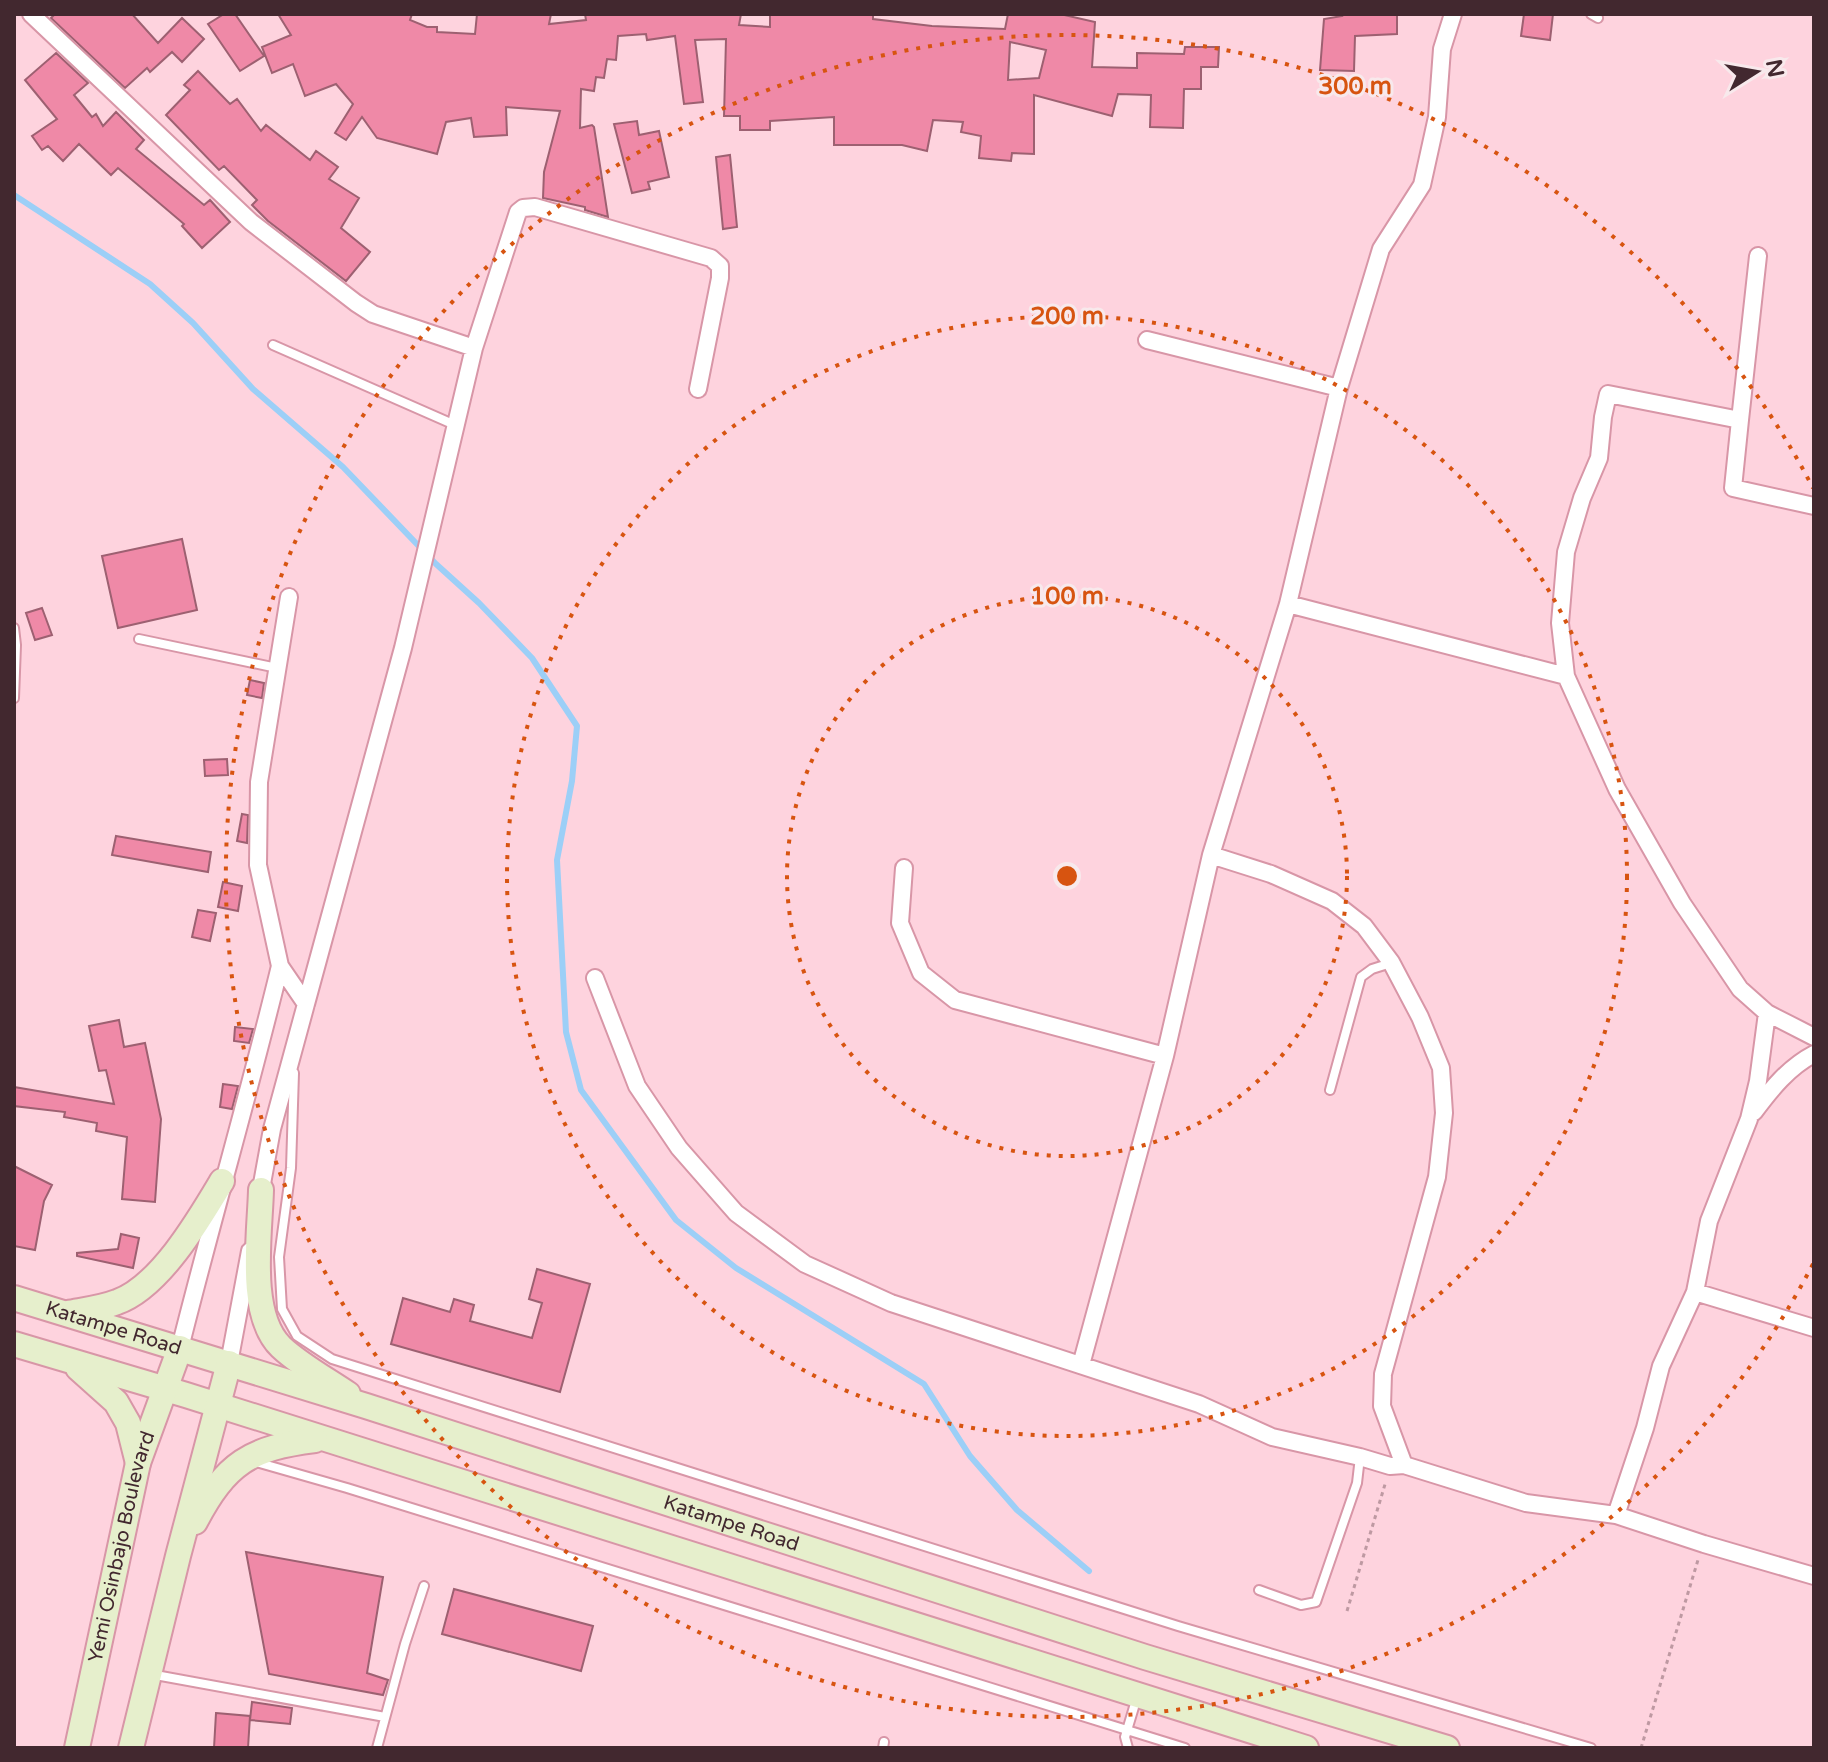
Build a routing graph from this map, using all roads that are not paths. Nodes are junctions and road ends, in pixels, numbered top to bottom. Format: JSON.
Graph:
{"nodes":[{"id":1,"x":31,"y":14,"type":"edge"},
{"id":2,"x":1453,"y":14,"type":"edge"},
{"id":3,"x":1758,"y":256,"type":"dead end"},
{"id":4,"x":1147,"y":340,"type":"dead end"},
{"id":5,"x":273,"y":345,"type":"dead end"},
{"id":6,"x":474,"y":348,"type":"junction"},
{"id":7,"x":1339,"y":388,"type":"junction"},
{"id":8,"x":698,"y":389,"type":"dead end"},
{"id":9,"x":1740,"y":420,"type":"junction"},
{"id":10,"x":455,"y":425,"type":"junction"},
{"id":11,"x":1814,"y":506,"type":"edge"},
{"id":12,"x":289,"y":597,"type":"dead end"},
{"id":13,"x":1288,"y":604,"type":"junction"},
{"id":14,"x":14,"y":628,"type":"edge"},
{"id":15,"x":139,"y":639,"type":"dead end"},
{"id":16,"x":278,"y":668,"type":"junction"},
{"id":17,"x":1566,"y":676,"type":"junction"},
{"id":18,"x":14,"y":698,"type":"edge"},
{"id":19,"x":1211,"y":855,"type":"junction"},
{"id":20,"x":904,"y":868,"type":"dead end"},
{"id":21,"x":1391,"y":962,"type":"junction"},
{"id":22,"x":280,"y":966,"type":"junction"},
{"id":23,"x":595,"y":978,"type":"dead end"},
{"id":24,"x":306,"y":1004,"type":"junction"},
{"id":25,"x":1767,"y":1013,"type":"junction"},
{"id":26,"x":1814,"y":1037,"type":"edge"},
{"id":27,"x":294,"y":1049,"type":"junction"},
{"id":28,"x":1814,"y":1054,"type":"edge"},
{"id":29,"x":1165,"y":1056,"type":"junction"},
{"id":30,"x":1330,"y":1090,"type":"dead end"},
{"id":31,"x":1749,"y":1119,"type":"junction"},
{"id":32,"x":222,"y":1181,"type":"junction"},
{"id":33,"x":261,"y":1190,"type":"junction"},
{"id":34,"x":1695,"y":1292,"type":"junction"},
{"id":35,"x":14,"y":1298,"type":"edge"},
{"id":36,"x":65,"y":1314,"type":"junction"},
{"id":37,"x":1814,"y":1328,"type":"edge"},
{"id":38,"x":14,"y":1344,"type":"edge"},
{"id":39,"x":180,"y":1348,"type":"junction"},
{"id":40,"x":73,"y":1363,"type":"junction"},
{"id":41,"x":229,"y":1363,"type":"junction"},
{"id":42,"x":1081,"y":1365,"type":"junction"},
{"id":43,"x":165,"y":1391,"type":"junction"},
{"id":44,"x":218,"y":1406,"type":"junction"},
{"id":45,"x":366,"y":1406,"type":"junction"},
{"id":46,"x":326,"y":1439,"type":"junction"},
{"id":47,"x":1360,"y":1457,"type":"junction"},
{"id":48,"x":244,"y":1459,"type":"junction"},
{"id":49,"x":138,"y":1463,"type":"junction"},
{"id":50,"x":1397,"y":1466,"type":"junction"},
{"id":51,"x":1616,"y":1515,"type":"junction"},
{"id":52,"x":178,"y":1556,"type":"junction"},
{"id":53,"x":1814,"y":1576,"type":"edge"},
{"id":54,"x":424,"y":1586,"type":"dead end"},
{"id":55,"x":1259,"y":1590,"type":"dead end"},
{"id":56,"x":150,"y":1674,"type":"junction"},
{"id":57,"x":1137,"y":1696,"type":"junction"},
{"id":58,"x":385,"y":1717,"type":"junction"},
{"id":59,"x":1127,"y":1729,"type":"junction"},
{"id":60,"x":77,"y":1748,"type":"edge"},
{"id":61,"x":131,"y":1748,"type":"edge"},
{"id":62,"x":377,"y":1748,"type":"edge"},
{"id":63,"x":1128,"y":1748,"type":"edge"},
{"id":64,"x":1185,"y":1748,"type":"edge"},
{"id":65,"x":1306,"y":1748,"type":"edge"},
{"id":66,"x":1447,"y":1748,"type":"edge"},
{"id":67,"x":1591,"y":1748,"type":"edge"}],
"edges":[{"from":1,"to":6,"type":"street"},
{"from":2,"to":7,"type":"street"},
{"from":3,"to":9,"type":"street"},
{"from":4,"to":7,"type":"street"},
{"from":5,"to":10,"type":"lane"},
{"from":6,"to":8,"type":"street"},
{"from":6,"to":10,"type":"street"},
{"from":7,"to":13,"type":"street"},
{"from":9,"to":11,"type":"street"},
{"from":9,"to":17,"type":"street"},
{"from":10,"to":24,"type":"street"},
{"from":12,"to":16,"type":"street"},
{"from":13,"to":17,"type":"street"},
{"from":13,"to":19,"type":"street"},
{"from":14,"to":18,"type":"lane"},
{"from":15,"to":16,"type":"lane"},
{"from":16,"to":22,"type":"street"},
{"from":17,"to":25,"type":"street"},
{"from":19,"to":21,"type":"street"},
{"from":19,"to":29,"type":"street"},
{"from":20,"to":29,"type":"street"},
{"from":21,"to":30,"type":"lane"},
{"from":21,"to":50,"type":"street"},
{"from":22,"to":24,"type":"street"},
{"from":22,"to":32,"type":"street"},
{"from":23,"to":42,"type":"street"},
{"from":24,"to":27,"type":"street"},
{"from":25,"to":26,"type":"street"},
{"from":25,"to":31,"type":"street"},
{"from":27,"to":33,"type":"street"},
{"from":27,"to":67,"type":"lane"},
{"from":28,"to":31,"type":"street"},
{"from":29,"to":42,"type":"street"},
{"from":31,"to":34,"type":"street"},
{"from":32,"to":36,"type":"main road"},
{"from":32,"to":39,"type":"street"},
{"from":33,"to":41,"type":"street"},
{"from":33,"to":45,"type":"main road"},
{"from":34,"to":37,"type":"street"},
{"from":34,"to":51,"type":"street"},
{"from":35,"to":36,"type":"main road","name":"Katampe Road"},
{"from":36,"to":39,"type":"main road","name":"Katampe Road"},
{"from":38,"to":40,"type":"main road","name":"Katampe Road"},
{"from":39,"to":41,"type":"main road","name":"Katampe Road"},
{"from":39,"to":43,"type":"main road","name":"Yemi Osinbajo Boulevard"},
{"from":40,"to":43,"type":"main road","name":"Katampe Road"},
{"from":40,"to":49,"type":"main road"},
{"from":41,"to":44,"type":"main road"},
{"from":41,"to":45,"type":"main road","name":"Katampe Road"},
{"from":42,"to":47,"type":"street"},
{"from":43,"to":44,"type":"main road","name":"Katampe Road"},
{"from":43,"to":49,"type":"main road","name":"Yemi Osinbajo Boulevard"},
{"from":44,"to":46,"type":"main road","name":"Katampe Road"},
{"from":44,"to":52,"type":"main road"},
{"from":45,"to":66,"type":"main road","name":"Katampe Road"},
{"from":46,"to":48,"type":"main road"},
{"from":46,"to":57,"type":"main road","name":"Katampe Road"},
{"from":47,"to":50,"type":"street"},
{"from":47,"to":55,"type":"lane"},
{"from":48,"to":52,"type":"main road"},
{"from":48,"to":59,"type":"lane"},
{"from":49,"to":60,"type":"main road","name":"Yemi Osinbajo Boulevard"},
{"from":50,"to":51,"type":"street"},
{"from":51,"to":53,"type":"street"},
{"from":52,"to":56,"type":"main road"},
{"from":54,"to":58,"type":"lane"},
{"from":56,"to":58,"type":"lane"},
{"from":56,"to":61,"type":"main road"},
{"from":57,"to":59,"type":"lane"},
{"from":57,"to":65,"type":"main road","name":"Katampe Road"},
{"from":58,"to":62,"type":"lane"},
{"from":59,"to":63,"type":"lane"},
{"from":59,"to":64,"type":"lane"}]}
